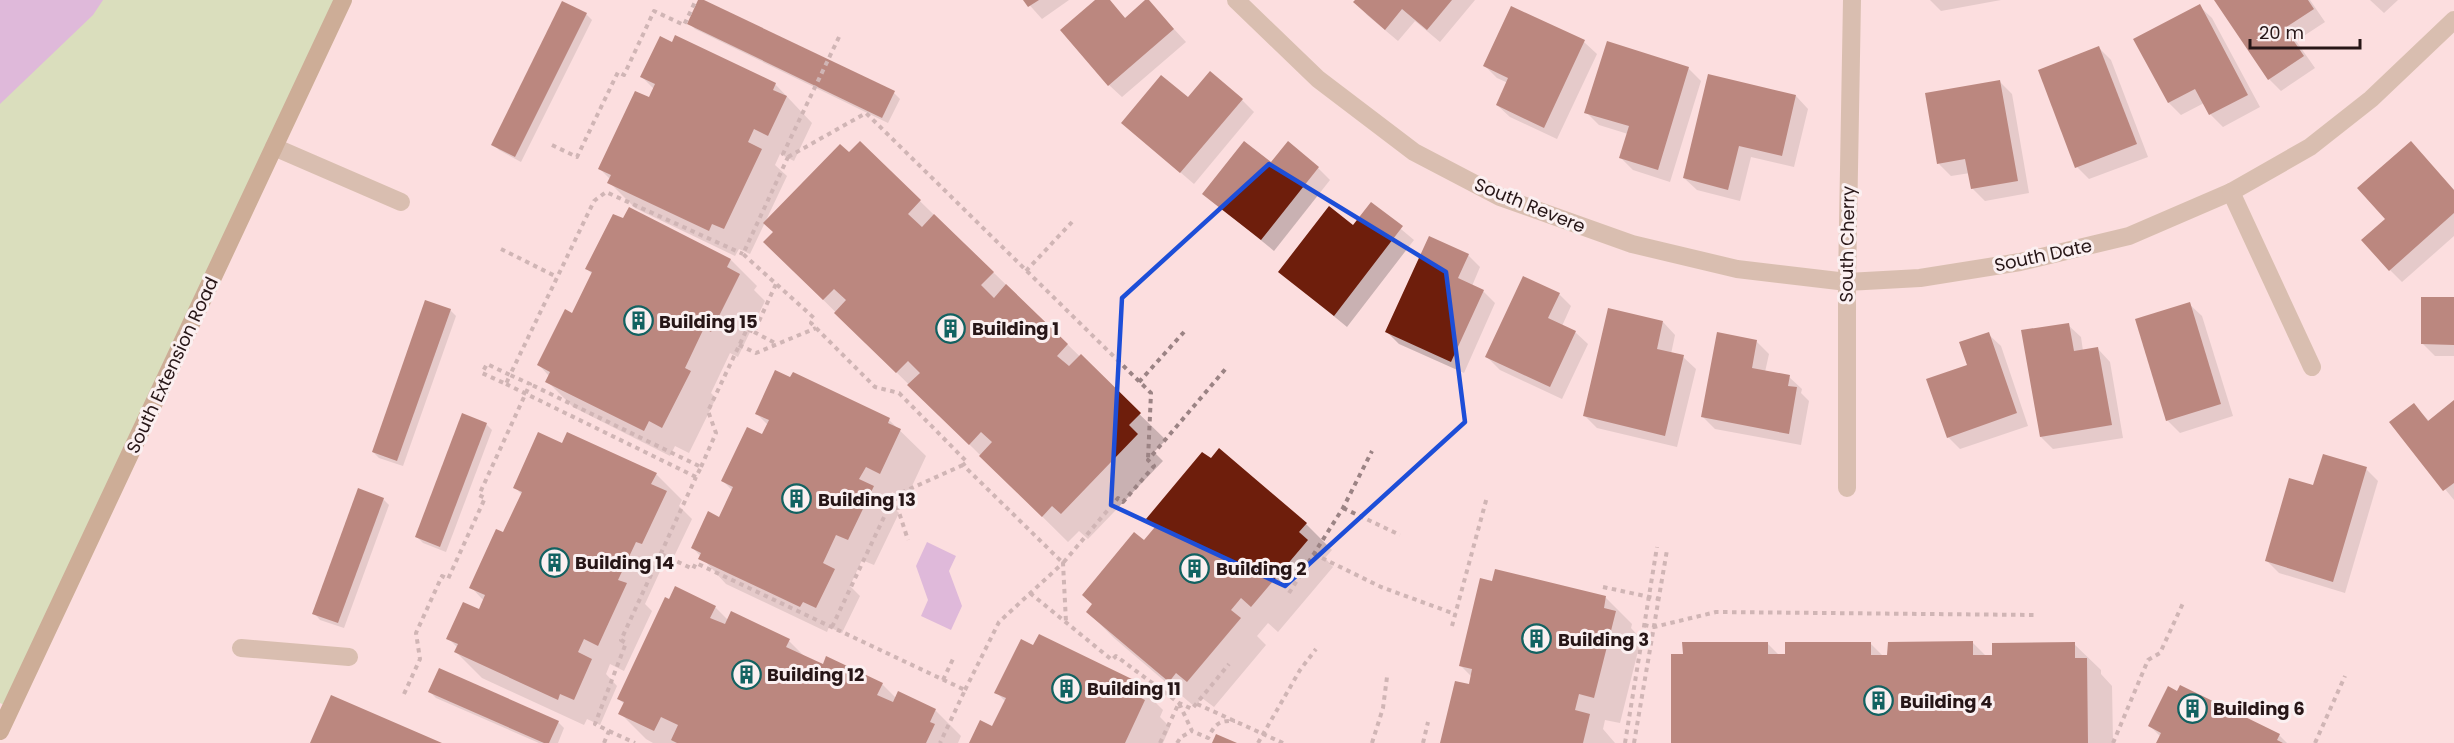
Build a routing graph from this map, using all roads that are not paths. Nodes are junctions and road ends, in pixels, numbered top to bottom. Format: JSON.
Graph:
{"nodes":[{"id":1,"x":343,"y":0,"type":"edge"},
{"id":2,"x":1236,"y":0,"type":"edge"},
{"id":3,"x":1852,"y":0,"type":"edge"},
{"id":4,"x":2454,"y":20,"type":"edge"},
{"id":5,"x":274,"y":147,"type":"junction"},
{"id":6,"x":2231,"y":192,"type":"junction"},
{"id":7,"x":401,"y":202,"type":"dead end"},
{"id":8,"x":1846,"y":282,"type":"junction"},
{"id":9,"x":2312,"y":368,"type":"dead end"},
{"id":10,"x":1847,"y":488,"type":"dead end"},
{"id":11,"x":241,"y":648,"type":"dead end"},
{"id":12,"x":349,"y":657,"type":"dead end"},
{"id":13,"x":0,"y":731,"type":"edge"}],
"edges":[{"from":1,"to":5,"type":"street","name":"South Extension Road"},
{"from":2,"to":8,"type":"street","name":"South Revere"},
{"from":3,"to":8,"type":"street","name":"South Cherry"},
{"from":4,"to":6,"type":"street","name":"South Date"},
{"from":5,"to":7,"type":"street"},
{"from":5,"to":13,"type":"street","name":"South Extension Road"},
{"from":6,"to":8,"type":"street","name":"South Date"},
{"from":6,"to":9,"type":"street"},
{"from":8,"to":10,"type":"street","name":"South Cherry"},
{"from":11,"to":12,"type":"street"}]}
